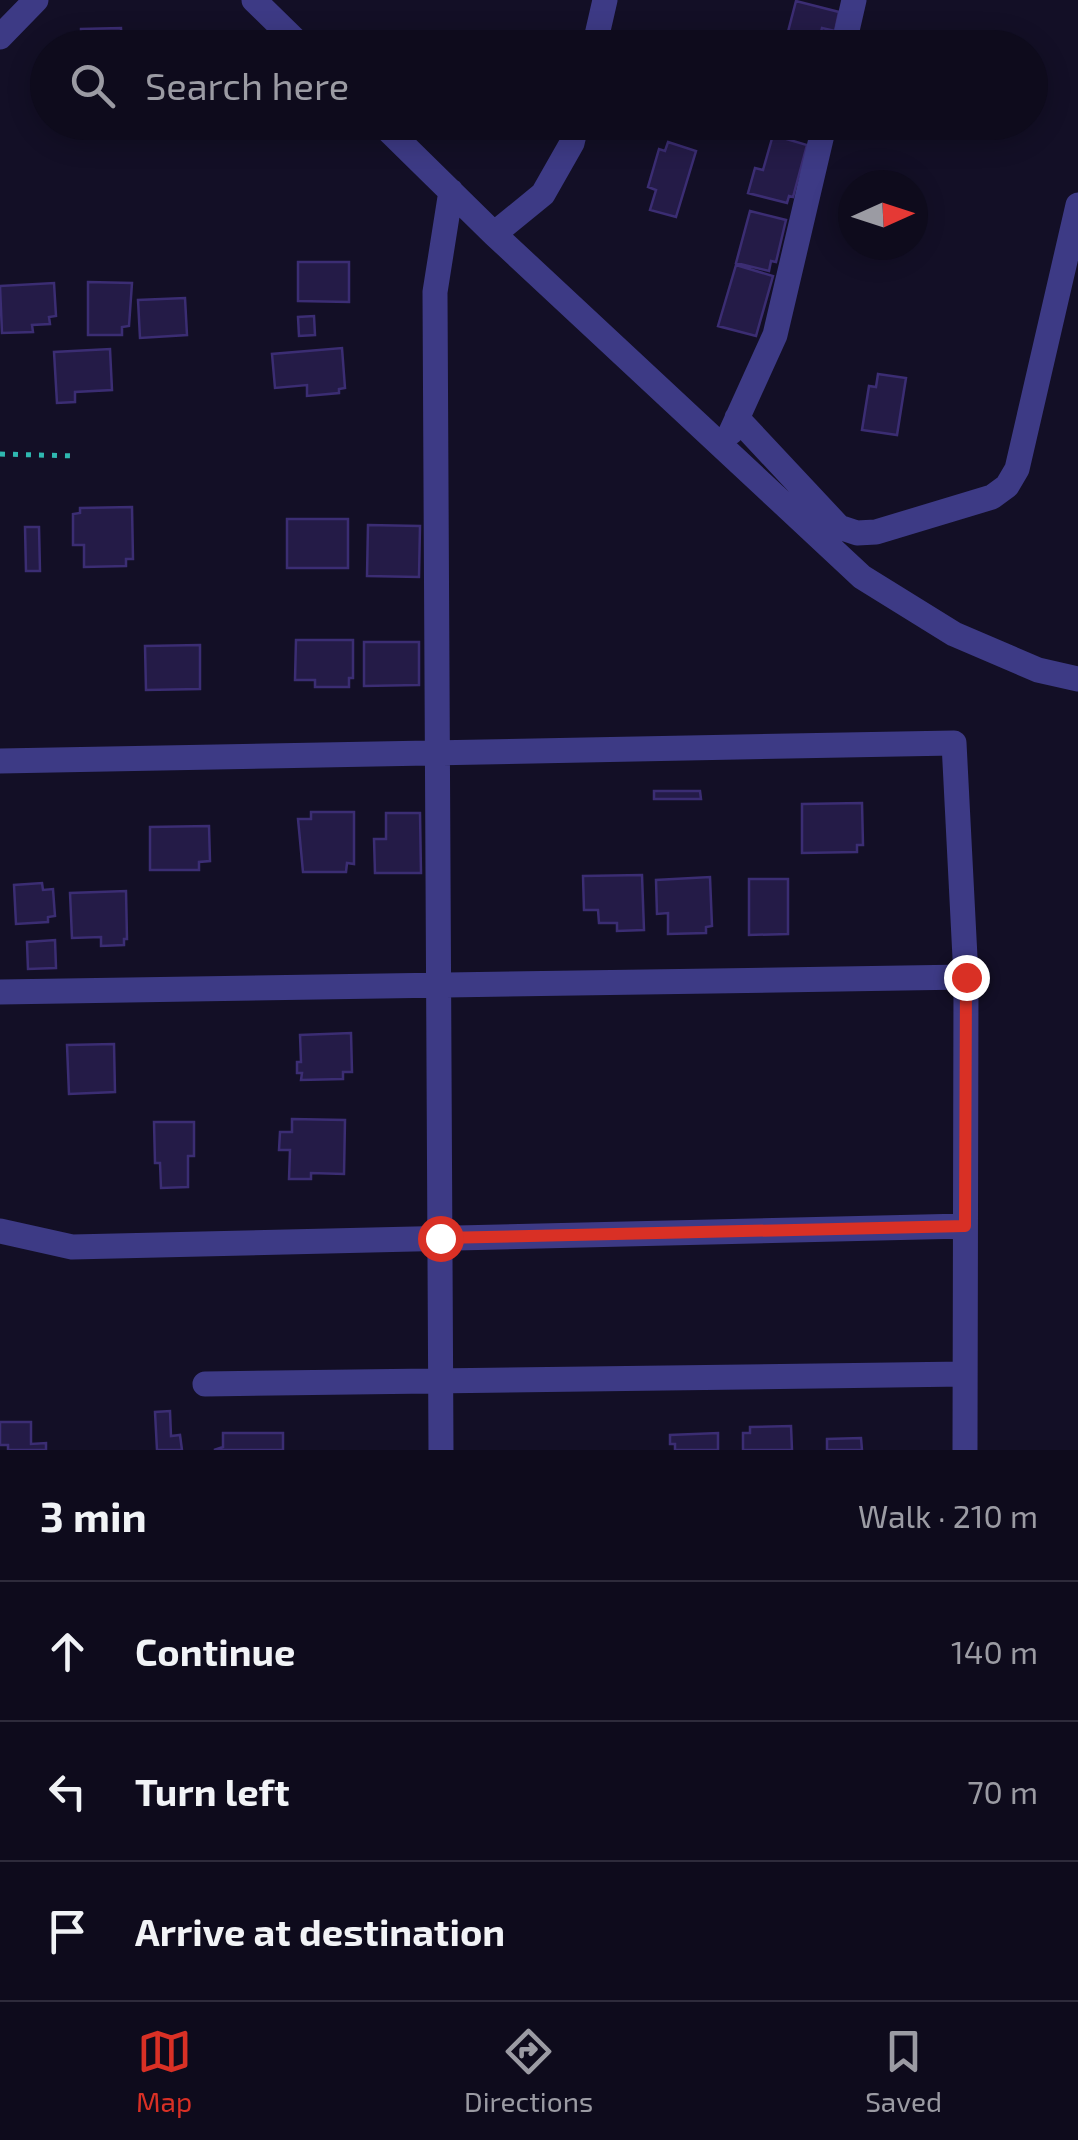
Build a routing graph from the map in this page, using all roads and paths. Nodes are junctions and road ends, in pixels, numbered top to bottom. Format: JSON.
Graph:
{"nodes":[{"id":1,"x":36,"y":0,"type":"edge"},
{"id":2,"x":605,"y":0,"type":"edge"},
{"id":3,"x":854,"y":0,"type":"edge"},
{"id":4,"x":268,"y":3,"type":"edge"},
{"id":5,"x":289,"y":30,"type":"edge"},
{"id":6,"x":598,"y":30,"type":"edge"},
{"id":7,"x":847,"y":30,"type":"edge"},
{"id":8,"x":0,"y":37,"type":"edge"},
{"id":9,"x":399,"y":140,"type":"edge"},
{"id":10,"x":573,"y":140,"type":"edge"},
{"id":11,"x":821,"y":140,"type":"edge"},
{"id":12,"x":451,"y":191,"type":"junction"},
{"id":13,"x":1078,"y":205,"type":"edge"},
{"id":14,"x":494,"y":234,"type":"junction"},
{"id":15,"x":738,"y":418,"type":"junction"},
{"id":16,"x":723,"y":450,"type":"junction"},
{"id":17,"x":0,"y":454,"type":"edge"},
{"id":18,"x":77,"y":456,"type":"dead end"},
{"id":19,"x":1078,"y":678,"type":"edge"},
{"id":20,"x":439,"y":751,"type":"junction"},
{"id":21,"x":0,"y":761,"type":"edge"},
{"id":22,"x":966,"y":977,"type":"junction"},
{"id":23,"x":440,"y":988,"type":"junction"},
{"id":24,"x":0,"y":992,"type":"edge"},
{"id":25,"x":965,"y":1226,"type":"junction"},
{"id":26,"x":0,"y":1231,"type":"edge"},
{"id":27,"x":440,"y":1238,"type":"junction"},
{"id":28,"x":72,"y":1246,"type":"junction"},
{"id":29,"x":0,"y":1250,"type":"edge"},
{"id":30,"x":965,"y":1374,"type":"junction"},
{"id":31,"x":441,"y":1379,"type":"junction"},
{"id":32,"x":205,"y":1384,"type":"dead end"},
{"id":33,"x":441,"y":1450,"type":"edge"},
{"id":34,"x":965,"y":1450,"type":"edge"}],
"edges":[{"from":1,"to":8,"type":"street"},
{"from":2,"to":6,"type":"street"},
{"from":3,"to":7,"type":"street"},
{"from":4,"to":5,"type":"street"},
{"from":9,"to":12,"type":"street"},
{"from":10,"to":14,"type":"street"},
{"from":11,"to":15,"type":"street"},
{"from":12,"to":14,"type":"street"},
{"from":12,"to":20,"type":"street"},
{"from":13,"to":15,"type":"street"},
{"from":14,"to":16,"type":"street"},
{"from":15,"to":16,"type":"street"},
{"from":16,"to":19,"type":"street"},
{"from":17,"to":18,"type":"path"},
{"from":20,"to":21,"type":"street"},
{"from":20,"to":22,"type":"street"},
{"from":20,"to":23,"type":"street"},
{"from":22,"to":23,"type":"street"},
{"from":22,"to":25,"type":"street"},
{"from":23,"to":24,"type":"street"},
{"from":23,"to":27,"type":"street"},
{"from":25,"to":27,"type":"street"},
{"from":25,"to":30,"type":"street"},
{"from":26,"to":28,"type":"street"},
{"from":27,"to":28,"type":"street"},
{"from":27,"to":31,"type":"street"},
{"from":28,"to":29,"type":"street"},
{"from":30,"to":31,"type":"street"},
{"from":30,"to":34,"type":"street"},
{"from":31,"to":32,"type":"street"},
{"from":31,"to":33,"type":"street"}]}
